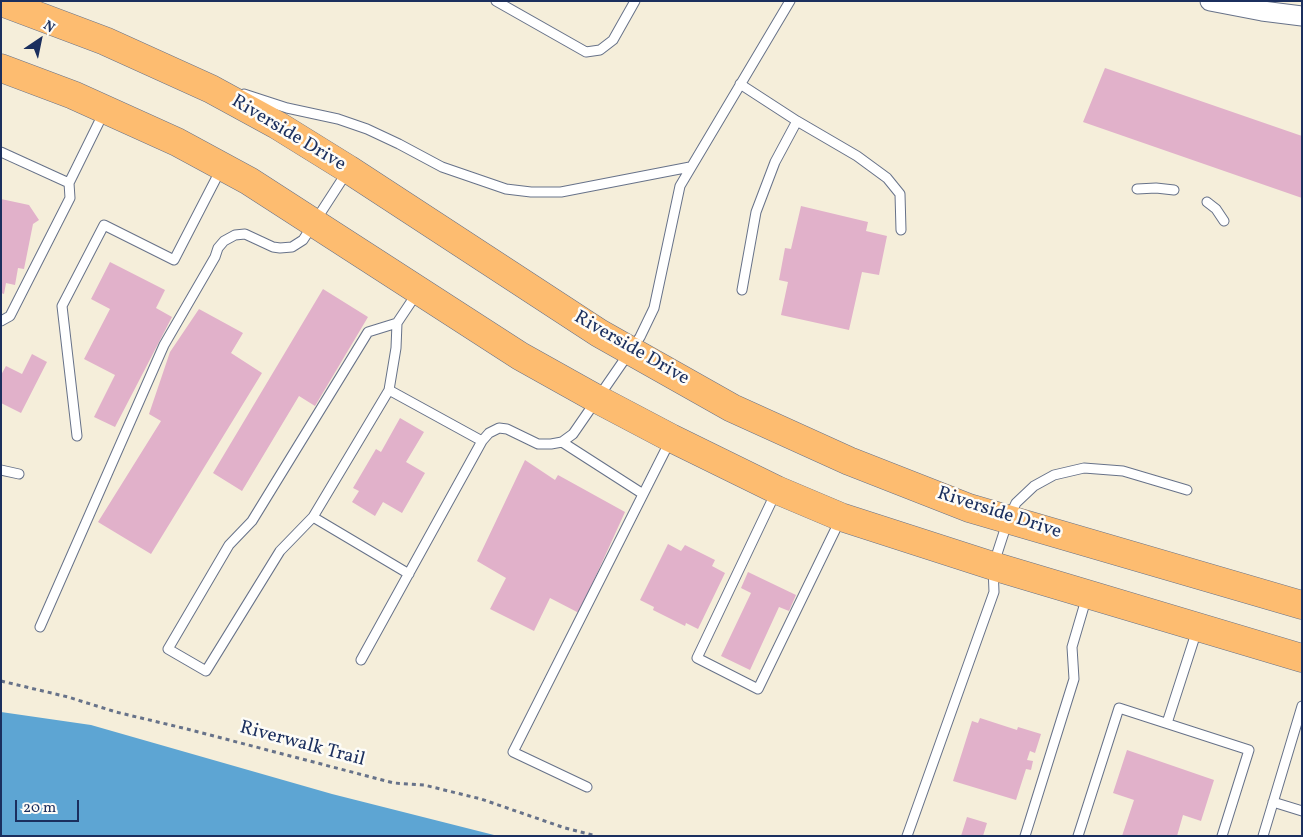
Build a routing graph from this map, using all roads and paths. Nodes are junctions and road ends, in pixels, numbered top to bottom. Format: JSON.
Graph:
{"nodes":[{"id":1,"x":496,"y":1,"type":"edge"},
{"id":2,"x":636,"y":1,"type":"edge"},
{"id":3,"x":790,"y":1,"type":"edge"},
{"id":4,"x":1210,"y":1,"type":"edge"},
{"id":5,"x":1,"y":2,"type":"edge"},
{"id":6,"x":1302,"y":16,"type":"edge"},
{"id":7,"x":1,"y":68,"type":"edge"},
{"id":8,"x":740,"y":84,"type":"junction"},
{"id":9,"x":211,"y":89,"type":"junction"},
{"id":10,"x":105,"y":110,"type":"junction"},
{"id":11,"x":797,"y":121,"type":"junction"},
{"id":12,"x":1,"y":152,"type":"edge"},
{"id":13,"x":222,"y":166,"type":"junction"},
{"id":14,"x":690,"y":167,"type":"junction"},
{"id":15,"x":348,"y":170,"type":"junction"},
{"id":16,"x":69,"y":183,"type":"junction"},
{"id":17,"x":1137,"y":189,"type":"dead end"},
{"id":18,"x":1174,"y":190,"type":"dead end"},
{"id":19,"x":1207,"y":202,"type":"dead end"},
{"id":20,"x":1224,"y":221,"type":"dead end"},
{"id":21,"x":315,"y":223,"type":"junction"},
{"id":22,"x":901,"y":230,"type":"dead end"},
{"id":23,"x":419,"y":290,"type":"junction"},
{"id":24,"x":742,"y":290,"type":"dead end"},
{"id":25,"x":1,"y":321,"type":"edge"},
{"id":26,"x":397,"y":323,"type":"junction"},
{"id":27,"x":630,"y":351,"type":"junction"},
{"id":28,"x":389,"y":390,"type":"junction"},
{"id":29,"x":597,"y":399,"type":"junction"},
{"id":30,"x":77,"y":436,"type":"dead end"},
{"id":31,"x":671,"y":438,"type":"junction"},
{"id":32,"x":482,"y":441,"type":"junction"},
{"id":33,"x":562,"y":442,"type":"junction"},
{"id":34,"x":1,"y":470,"type":"edge"},
{"id":35,"x":19,"y":474,"type":"dead end"},
{"id":36,"x":777,"y":490,"type":"junction"},
{"id":37,"x":1187,"y":490,"type":"dead end"},
{"id":38,"x":643,"y":494,"type":"junction"},
{"id":39,"x":312,"y":517,"type":"junction"},
{"id":40,"x":841,"y":517,"type":"junction"},
{"id":41,"x":1008,"y":520,"type":"junction"},
{"id":42,"x":993,"y":566,"type":"junction"},
{"id":43,"x":409,"y":574,"type":"junction"},
{"id":44,"x":1088,"y":594,"type":"junction"},
{"id":45,"x":1302,"y":605,"type":"edge"},
{"id":46,"x":40,"y":627,"type":"dead end"},
{"id":47,"x":1198,"y":627,"type":"junction"},
{"id":48,"x":1302,"y":658,"type":"edge"},
{"id":49,"x":361,"y":660,"type":"dead end"},
{"id":50,"x":1,"y":681,"type":"edge"},
{"id":51,"x":1302,"y":706,"type":"edge"},
{"id":52,"x":1167,"y":723,"type":"junction"},
{"id":53,"x":586,"y":786,"type":"dead end"},
{"id":54,"x":1273,"y":802,"type":"junction"},
{"id":55,"x":1302,"y":811,"type":"edge"},
{"id":56,"x":596,"y":836,"type":"edge"},
{"id":57,"x":907,"y":836,"type":"edge"},
{"id":58,"x":1025,"y":836,"type":"edge"},
{"id":59,"x":1078,"y":836,"type":"edge"},
{"id":60,"x":1222,"y":836,"type":"edge"},
{"id":61,"x":1263,"y":836,"type":"edge"}],
"edges":[{"from":1,"to":2,"type":"lane"},
{"from":3,"to":8,"type":"lane"},
{"from":4,"to":6,"type":"street"},
{"from":5,"to":9,"type":"main road","name":"Riverside Drive"},
{"from":7,"to":10,"type":"main road"},
{"from":8,"to":11,"type":"lane"},
{"from":8,"to":14,"type":"lane"},
{"from":9,"to":14,"type":"lane"},
{"from":9,"to":15,"type":"main road","name":"Riverside Drive"},
{"from":10,"to":13,"type":"main road"},
{"from":10,"to":16,"type":"lane"},
{"from":11,"to":22,"type":"lane"},
{"from":11,"to":24,"type":"lane"},
{"from":12,"to":16,"type":"lane"},
{"from":13,"to":21,"type":"main road"},
{"from":13,"to":30,"type":"lane"},
{"from":14,"to":27,"type":"lane"},
{"from":15,"to":21,"type":"lane"},
{"from":15,"to":27,"type":"main road","name":"Riverside Drive"},
{"from":16,"to":25,"type":"lane"},
{"from":17,"to":18,"type":"lane"},
{"from":19,"to":20,"type":"lane"},
{"from":21,"to":23,"type":"main road"},
{"from":21,"to":46,"type":"lane"},
{"from":23,"to":26,"type":"lane"},
{"from":23,"to":29,"type":"main road"},
{"from":26,"to":28,"type":"lane"},
{"from":26,"to":39,"type":"lane"},
{"from":27,"to":29,"type":"lane"},
{"from":27,"to":41,"type":"main road","name":"Riverside Drive"},
{"from":28,"to":32,"type":"lane"},
{"from":28,"to":39,"type":"lane"},
{"from":29,"to":31,"type":"main road"},
{"from":29,"to":33,"type":"lane"},
{"from":31,"to":36,"type":"main road"},
{"from":31,"to":38,"type":"lane"},
{"from":32,"to":33,"type":"lane"},
{"from":32,"to":43,"type":"lane"},
{"from":33,"to":38,"type":"lane"},
{"from":34,"to":35,"type":"lane"},
{"from":36,"to":40,"type":"main road"},
{"from":36,"to":40,"type":"lane"},
{"from":37,"to":41,"type":"lane"},
{"from":38,"to":53,"type":"lane"},
{"from":39,"to":43,"type":"lane"},
{"from":40,"to":42,"type":"main road"},
{"from":41,"to":42,"type":"lane"},
{"from":41,"to":45,"type":"main road","name":"Riverside Drive"},
{"from":42,"to":44,"type":"main road"},
{"from":42,"to":57,"type":"lane"},
{"from":43,"to":49,"type":"lane"},
{"from":44,"to":47,"type":"main road"},
{"from":44,"to":58,"type":"lane"},
{"from":47,"to":48,"type":"main road"},
{"from":47,"to":52,"type":"lane"},
{"from":50,"to":56,"type":"path","name":"Riverwalk Trail"},
{"from":51,"to":54,"type":"lane"},
{"from":52,"to":59,"type":"lane"},
{"from":52,"to":60,"type":"lane"},
{"from":54,"to":55,"type":"lane"},
{"from":54,"to":61,"type":"lane"}]}
